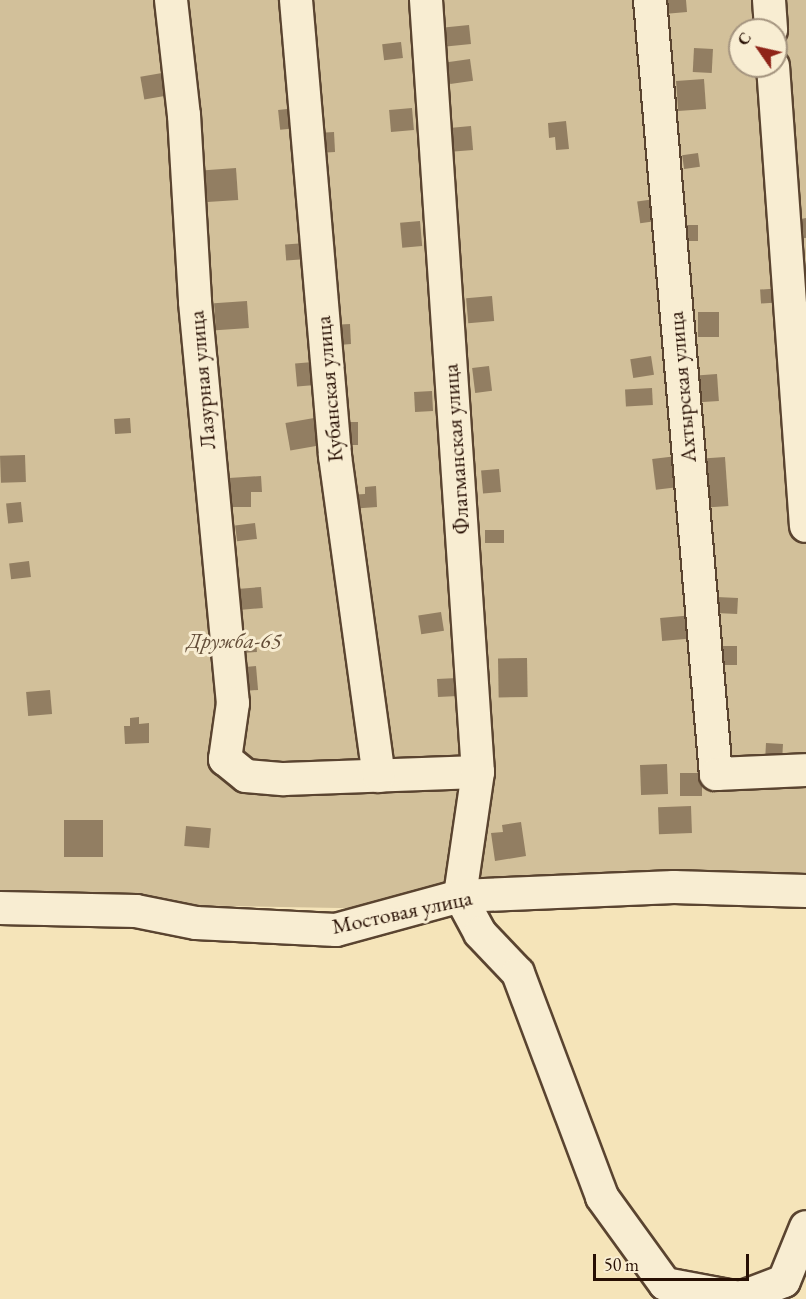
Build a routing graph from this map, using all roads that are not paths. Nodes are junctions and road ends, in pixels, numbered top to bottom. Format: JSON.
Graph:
{"nodes":[{"id":1,"x":171,"y":0,"type":"edge"},
{"id":2,"x":296,"y":0,"type":"edge"},
{"id":3,"x":426,"y":0,"type":"edge"},
{"id":4,"x":650,"y":0,"type":"edge"},
{"id":5,"x":768,"y":0,"type":"edge"},
{"id":6,"x":770,"y":18,"type":"edge"},
{"id":7,"x":774,"y":78,"type":"edge"},
{"id":8,"x":806,"y":526,"type":"edge"},
{"id":9,"x":806,"y":770,"type":"edge"},
{"id":10,"x":478,"y":772,"type":"junction"},
{"id":11,"x":380,"y":776,"type":"junction"},
{"id":12,"x":806,"y":891,"type":"edge"},
{"id":13,"x":460,"y":896,"type":"junction"},
{"id":14,"x":0,"y":908,"type":"edge"},
{"id":15,"x":806,"y":1227,"type":"edge"}],
"edges":[{"from":1,"to":11,"type":"lane","name":"Лазурная улица"},
{"from":2,"to":11,"type":"lane","name":"Кубанская улица"},
{"from":3,"to":10,"type":"lane","name":"Флагманская улица"},
{"from":4,"to":9,"type":"lane","name":"Ахтырская улица"},
{"from":5,"to":6,"type":"lane"},
{"from":7,"to":8,"type":"lane"},
{"from":10,"to":11,"type":"lane"},
{"from":10,"to":13,"type":"lane","name":"Флагманская улица"},
{"from":12,"to":13,"type":"lane","name":"Мостовая улица"},
{"from":13,"to":14,"type":"lane","name":"Мостовая улица"},
{"from":13,"to":15,"type":"lane"}]}
